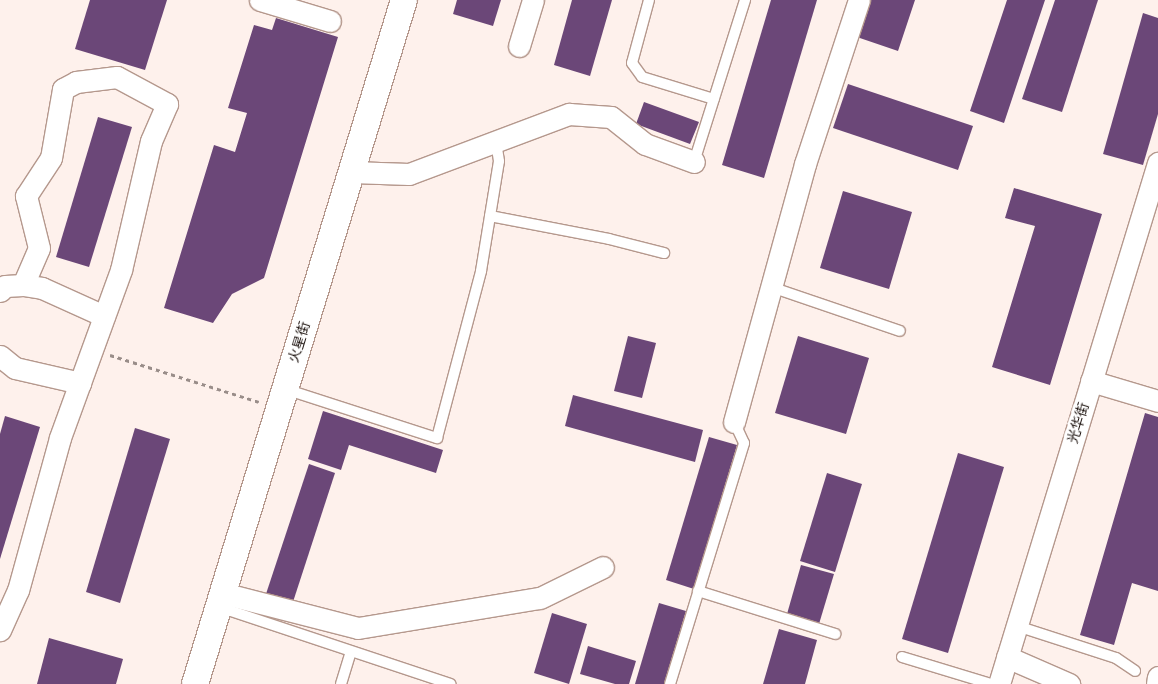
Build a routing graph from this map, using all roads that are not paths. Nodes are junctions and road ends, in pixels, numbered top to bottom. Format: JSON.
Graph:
{"nodes":[{"id":1,"x":260,"y":0,"type":"edge"},
{"id":2,"x":533,"y":0,"type":"edge"},
{"id":3,"x":649,"y":0,"type":"edge"},
{"id":4,"x":744,"y":0,"type":"edge"},
{"id":5,"x":859,"y":0,"type":"edge"},
{"id":6,"x":400,"y":1,"type":"edge"},
{"id":7,"x":330,"y":22,"type":"dead end"},
{"id":8,"x":519,"y":46,"type":"dead end"},
{"id":9,"x":714,"y":99,"type":"junction"},
{"id":10,"x":496,"y":141,"type":"junction"},
{"id":11,"x":694,"y":162,"type":"joint"},
{"id":12,"x":1158,"y":163,"type":"edge"},
{"id":13,"x":351,"y":172,"type":"junction"},
{"id":14,"x":490,"y":216,"type":"junction"},
{"id":15,"x":664,"y":253,"type":"dead end"},
{"id":16,"x":23,"y":284,"type":"junction"},
{"id":17,"x":771,"y":287,"type":"junction"},
{"id":18,"x":0,"y":291,"type":"edge"},
{"id":19,"x":104,"y":316,"type":"junction"},
{"id":20,"x":900,"y":331,"type":"dead end"},
{"id":21,"x":0,"y":356,"type":"edge"},
{"id":22,"x":1091,"y":381,"type":"junction"},
{"id":23,"x":80,"y":384,"type":"junction"},
{"id":24,"x":282,"y":399,"type":"junction"},
{"id":25,"x":1158,"y":401,"type":"edge"},
{"id":26,"x":734,"y":422,"type":"joint"},
{"id":27,"x":603,"y":567,"type":"dead end"},
{"id":28,"x":698,"y":591,"type":"junction"},
{"id":29,"x":220,"y":600,"type":"junction"},
{"id":30,"x":1017,"y":626,"type":"junction"},
{"id":31,"x":0,"y":630,"type":"edge"},
{"id":32,"x":834,"y":634,"type":"dead end"},
{"id":33,"x":350,"y":651,"type":"junction"},
{"id":34,"x":902,"y":657,"type":"dead end"},
{"id":35,"x":1007,"y":657,"type":"junction"},
{"id":36,"x":1135,"y":671,"type":"dead end"},
{"id":37,"x":1158,"y":677,"type":"edge"},
{"id":38,"x":194,"y":684,"type":"edge"},
{"id":39,"x":341,"y":684,"type":"edge"},
{"id":40,"x":451,"y":684,"type":"edge"},
{"id":41,"x":670,"y":684,"type":"edge"},
{"id":42,"x":991,"y":684,"type":"edge"},
{"id":43,"x":999,"y":684,"type":"edge"},
{"id":44,"x":1069,"y":684,"type":"edge"},
{"id":45,"x":1157,"y":684,"type":"edge"}],
"edges":[{"from":1,"to":7,"type":"street"},
{"from":2,"to":8,"type":"street"},
{"from":3,"to":9,"type":"lane"},
{"from":4,"to":9,"type":"lane"},
{"from":5,"to":17,"type":"street"},
{"from":6,"to":13,"type":"street","name":"火星街"},
{"from":9,"to":11,"type":"lane"},
{"from":10,"to":11,"type":"street"},
{"from":10,"to":13,"type":"street"},
{"from":10,"to":14,"type":"lane"},
{"from":12,"to":22,"type":"street","name":"光华街"},
{"from":13,"to":24,"type":"street","name":"火星街"},
{"from":14,"to":15,"type":"lane"},
{"from":14,"to":24,"type":"lane"},
{"from":16,"to":18,"type":"street"},
{"from":16,"to":19,"type":"street"},
{"from":16,"to":19,"type":"street"},
{"from":17,"to":20,"type":"lane"},
{"from":17,"to":26,"type":"street"},
{"from":19,"to":23,"type":"street"},
{"from":21,"to":23,"type":"street"},
{"from":22,"to":25,"type":"street"},
{"from":22,"to":30,"type":"street","name":"光华街"},
{"from":23,"to":31,"type":"street"},
{"from":24,"to":29,"type":"street","name":"火星街"},
{"from":26,"to":28,"type":"lane"},
{"from":27,"to":29,"type":"street"},
{"from":28,"to":32,"type":"lane"},
{"from":28,"to":41,"type":"lane"},
{"from":29,"to":33,"type":"lane"},
{"from":29,"to":38,"type":"street","name":"火星街"},
{"from":30,"to":35,"type":"street","name":"光华街"},
{"from":30,"to":36,"type":"lane"},
{"from":33,"to":39,"type":"lane"},
{"from":33,"to":40,"type":"lane"},
{"from":34,"to":42,"type":"lane"},
{"from":35,"to":43,"type":"street","name":"光华街"},
{"from":35,"to":44,"type":"street"},
{"from":37,"to":45,"type":"street"}]}
